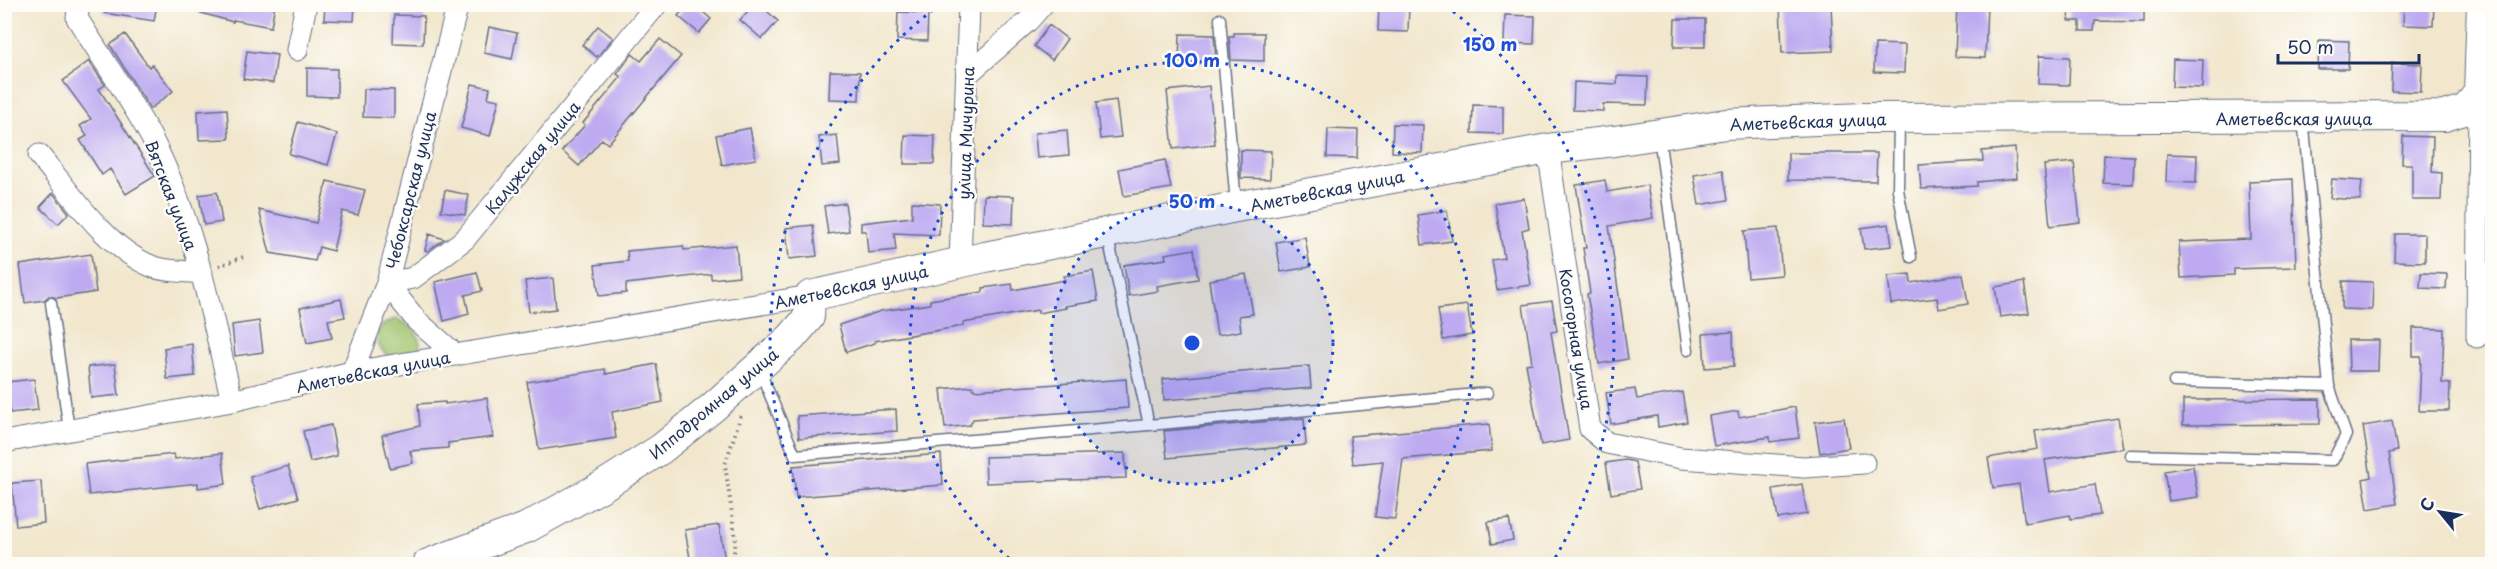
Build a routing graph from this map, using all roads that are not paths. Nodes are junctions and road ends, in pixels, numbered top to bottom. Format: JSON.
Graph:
{"nodes":[{"id":1,"x":79,"y":4,"type":"edge"},
{"id":2,"x":306,"y":4,"type":"edge"},
{"id":3,"x":458,"y":4,"type":"edge"},
{"id":4,"x":657,"y":4,"type":"edge"},
{"id":5,"x":969,"y":4,"type":"edge"},
{"id":6,"x":1043,"y":4,"type":"edge"},
{"id":7,"x":2482,"y":4,"type":"edge"},
{"id":8,"x":1220,"y":19,"type":"dead end"},
{"id":9,"x":297,"y":50,"type":"dead end"},
{"id":10,"x":968,"y":74,"type":"junction"},
{"id":11,"x":2479,"y":92,"type":"junction"},
{"id":12,"x":1899,"y":118,"type":"junction"},
{"id":13,"x":2303,"y":118,"type":"junction"},
{"id":14,"x":1659,"y":134,"type":"junction"},
{"id":15,"x":1548,"y":149,"type":"junction"},
{"id":16,"x":39,"y":155,"type":"dead end"},
{"id":17,"x":1236,"y":207,"type":"junction"},
{"id":18,"x":1107,"y":233,"type":"junction"},
{"id":19,"x":1911,"y":257,"type":"dead end"},
{"id":20,"x":960,"y":262,"type":"junction"},
{"id":21,"x":202,"y":273,"type":"junction"},
{"id":22,"x":387,"y":283,"type":"junction"},
{"id":23,"x":810,"y":296,"type":"junction"},
{"id":24,"x":51,"y":303,"type":"dead end"},
{"id":25,"x":2477,"y":337,"type":"dead end"},
{"id":26,"x":1688,"y":350,"type":"dead end"},
{"id":27,"x":456,"y":355,"type":"junction"},
{"id":28,"x":758,"y":368,"type":"junction"},
{"id":29,"x":352,"y":372,"type":"junction"},
{"id":30,"x":2174,"y":382,"type":"dead end"},
{"id":31,"x":2330,"y":386,"type":"junction"},
{"id":32,"x":1487,"y":393,"type":"dead end"},
{"id":33,"x":232,"y":401,"type":"junction"},
{"id":34,"x":1149,"y":425,"type":"junction"},
{"id":35,"x":69,"y":430,"type":"junction"},
{"id":36,"x":4,"y":442,"type":"edge"},
{"id":37,"x":2130,"y":455,"type":"dead end"},
{"id":38,"x":1864,"y":463,"type":"dead end"},
{"id":39,"x":428,"y":564,"type":"edge"}],
"edges":[{"from":1,"to":21,"type":"street","name":"Вятская улица"},
{"from":2,"to":9,"type":"street"},
{"from":3,"to":22,"type":"street","name":"Чебоксарская улица"},
{"from":4,"to":22,"type":"street","name":"Калужская улица"},
{"from":5,"to":10,"type":"street","name":"улица Мичурина"},
{"from":6,"to":10,"type":"street"},
{"from":7,"to":11,"type":"street"},
{"from":8,"to":17,"type":"lane"},
{"from":10,"to":20,"type":"street","name":"улица Мичурина"},
{"from":11,"to":13,"type":"street","name":"Аметьевская улица"},
{"from":11,"to":25,"type":"street"},
{"from":12,"to":13,"type":"street","name":"Аметьевская улица"},
{"from":12,"to":14,"type":"street","name":"Аметьевская улица"},
{"from":12,"to":19,"type":"lane"},
{"from":13,"to":31,"type":"lane"},
{"from":14,"to":15,"type":"street","name":"Аметьевская улица"},
{"from":14,"to":26,"type":"lane"},
{"from":15,"to":17,"type":"street","name":"Аметьевская улица"},
{"from":15,"to":38,"type":"street","name":"Косогорная улица"},
{"from":16,"to":21,"type":"street"},
{"from":17,"to":18,"type":"street","name":"Аметьевская улица"},
{"from":18,"to":20,"type":"street","name":"Аметьевская улица"},
{"from":18,"to":34,"type":"lane"},
{"from":20,"to":23,"type":"street","name":"Аметьевская улица"},
{"from":21,"to":33,"type":"street","name":"Вятская улица"},
{"from":22,"to":27,"type":"street"},
{"from":22,"to":29,"type":"street","name":"Чебоксарская улица"},
{"from":23,"to":27,"type":"street","name":"Аметьевская улица"},
{"from":23,"to":28,"type":"street","name":"Ипподромная улица"},
{"from":24,"to":35,"type":"lane"},
{"from":27,"to":29,"type":"street","name":"Аметьевская улица"},
{"from":28,"to":34,"type":"lane"},
{"from":28,"to":39,"type":"street","name":"Ипподромная улица"},
{"from":29,"to":33,"type":"street","name":"Аметьевская улица"},
{"from":30,"to":31,"type":"lane"},
{"from":31,"to":37,"type":"lane"},
{"from":32,"to":34,"type":"lane"},
{"from":33,"to":35,"type":"street","name":"Аметьевская улица"},
{"from":35,"to":36,"type":"street","name":"Аметьевская улица"}]}
